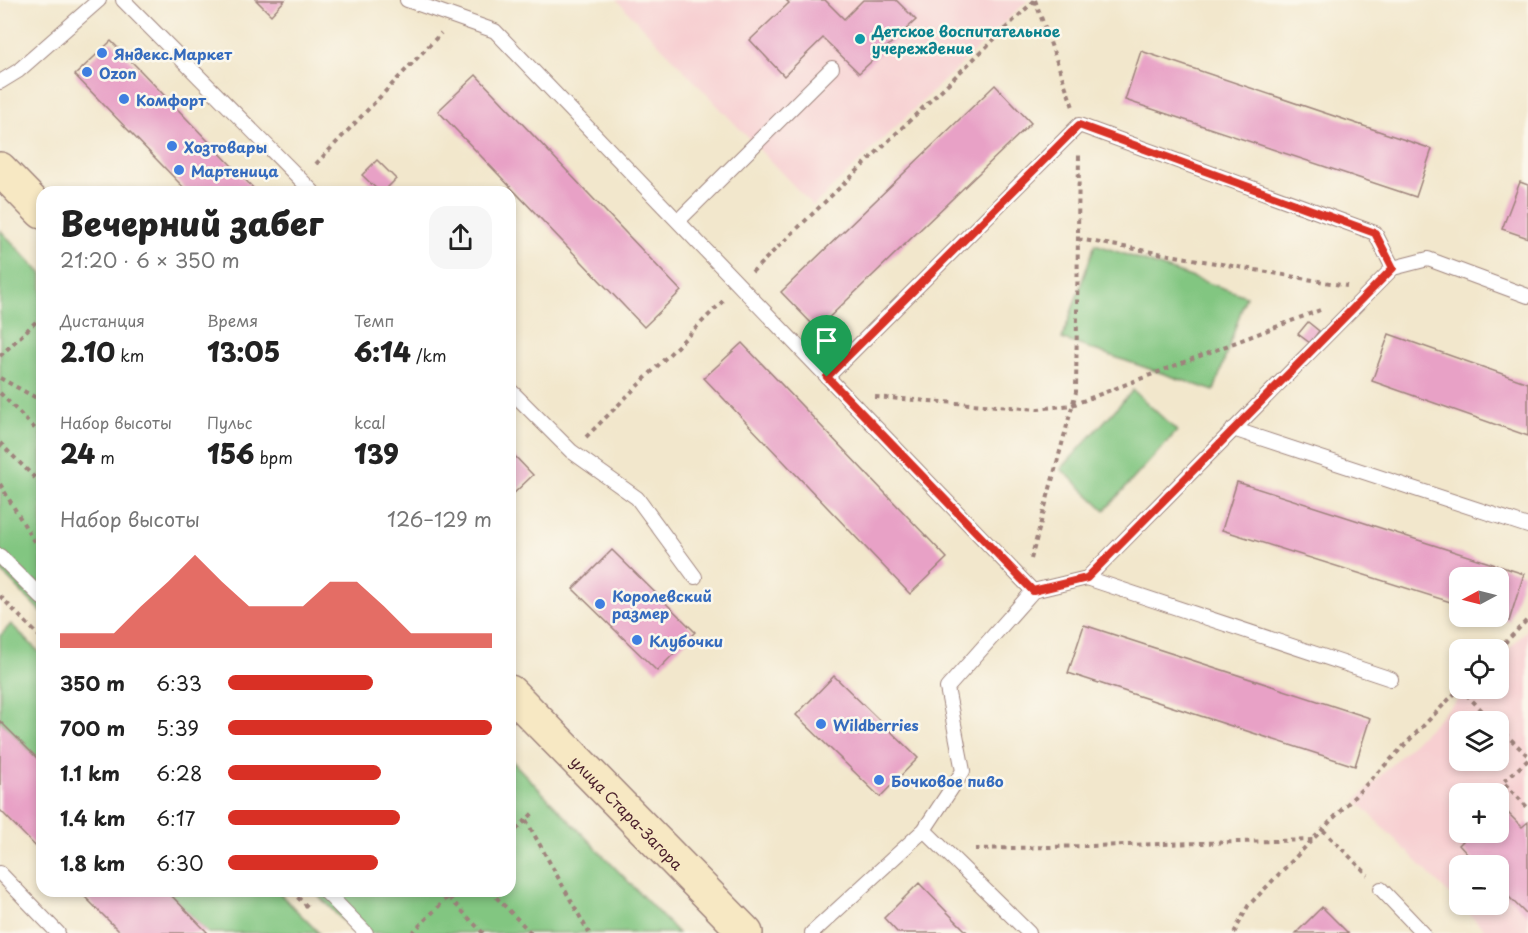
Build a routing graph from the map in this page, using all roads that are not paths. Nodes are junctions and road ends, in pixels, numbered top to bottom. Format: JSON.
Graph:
{"nodes":[{"id":1,"x":99,"y":0,"type":"edge"},
{"id":2,"x":123,"y":0,"type":"edge"},
{"id":3,"x":407,"y":0,"type":"edge"},
{"id":4,"x":832,"y":68,"type":"dead end"},
{"id":5,"x":0,"y":82,"type":"edge"},
{"id":6,"x":0,"y":170,"type":"edge"},
{"id":7,"x":307,"y":186,"type":"edge"},
{"id":8,"x":36,"y":206,"type":"edge"},
{"id":9,"x":678,"y":221,"type":"junction"},
{"id":10,"x":1393,"y":268,"type":"junction"},
{"id":11,"x":1528,"y":296,"type":"edge"},
{"id":12,"x":827,"y":377,"type":"junction"},
{"id":13,"x":516,"y":396,"type":"edge"},
{"id":14,"x":1233,"y":429,"type":"junction"},
{"id":15,"x":1528,"y":526,"type":"edge"},
{"id":16,"x":0,"y":556,"type":"edge"},
{"id":17,"x":695,"y":577,"type":"dead end"},
{"id":18,"x":1087,"y":578,"type":"junction"},
{"id":19,"x":1029,"y":587,"type":"junction"},
{"id":20,"x":36,"y":592,"type":"edge"},
{"id":21,"x":1391,"y":679,"type":"dead end"},
{"id":22,"x":516,"y":698,"type":"edge"},
{"id":23,"x":924,"y":830,"type":"junction"},
{"id":24,"x":0,"y":873,"type":"edge"},
{"id":25,"x":1381,"y":889,"type":"road end"},
{"id":26,"x":331,"y":897,"type":"edge"},
{"id":27,"x":58,"y":933,"type":"edge"},
{"id":28,"x":366,"y":933,"type":"edge"},
{"id":29,"x":746,"y":933,"type":"edge"},
{"id":30,"x":812,"y":933,"type":"edge"},
{"id":31,"x":1029,"y":933,"type":"edge"},
{"id":32,"x":1423,"y":933,"type":"edge"}],
"edges":[{"from":1,"to":5,"type":"lane"},
{"from":2,"to":7,"type":"lane"},
{"from":3,"to":9,"type":"lane"},
{"from":4,"to":9,"type":"lane"},
{"from":6,"to":8,"type":"main road"},
{"from":9,"to":12,"type":"lane"},
{"from":10,"to":11,"type":"lane"},
{"from":10,"to":12,"type":"lane"},
{"from":10,"to":14,"type":"lane"},
{"from":12,"to":19,"type":"lane"},
{"from":13,"to":17,"type":"lane"},
{"from":14,"to":15,"type":"lane"},
{"from":14,"to":18,"type":"lane"},
{"from":16,"to":20,"type":"lane"},
{"from":18,"to":19,"type":"lane"},
{"from":18,"to":21,"type":"lane"},
{"from":19,"to":23,"type":"lane"},
{"from":22,"to":29,"type":"main road","name":"улица Стара-Загора"},
{"from":23,"to":30,"type":"lane"},
{"from":23,"to":31,"type":"lane"},
{"from":24,"to":27,"type":"lane"},
{"from":25,"to":32,"type":"lane"},
{"from":26,"to":28,"type":"lane"}]}
